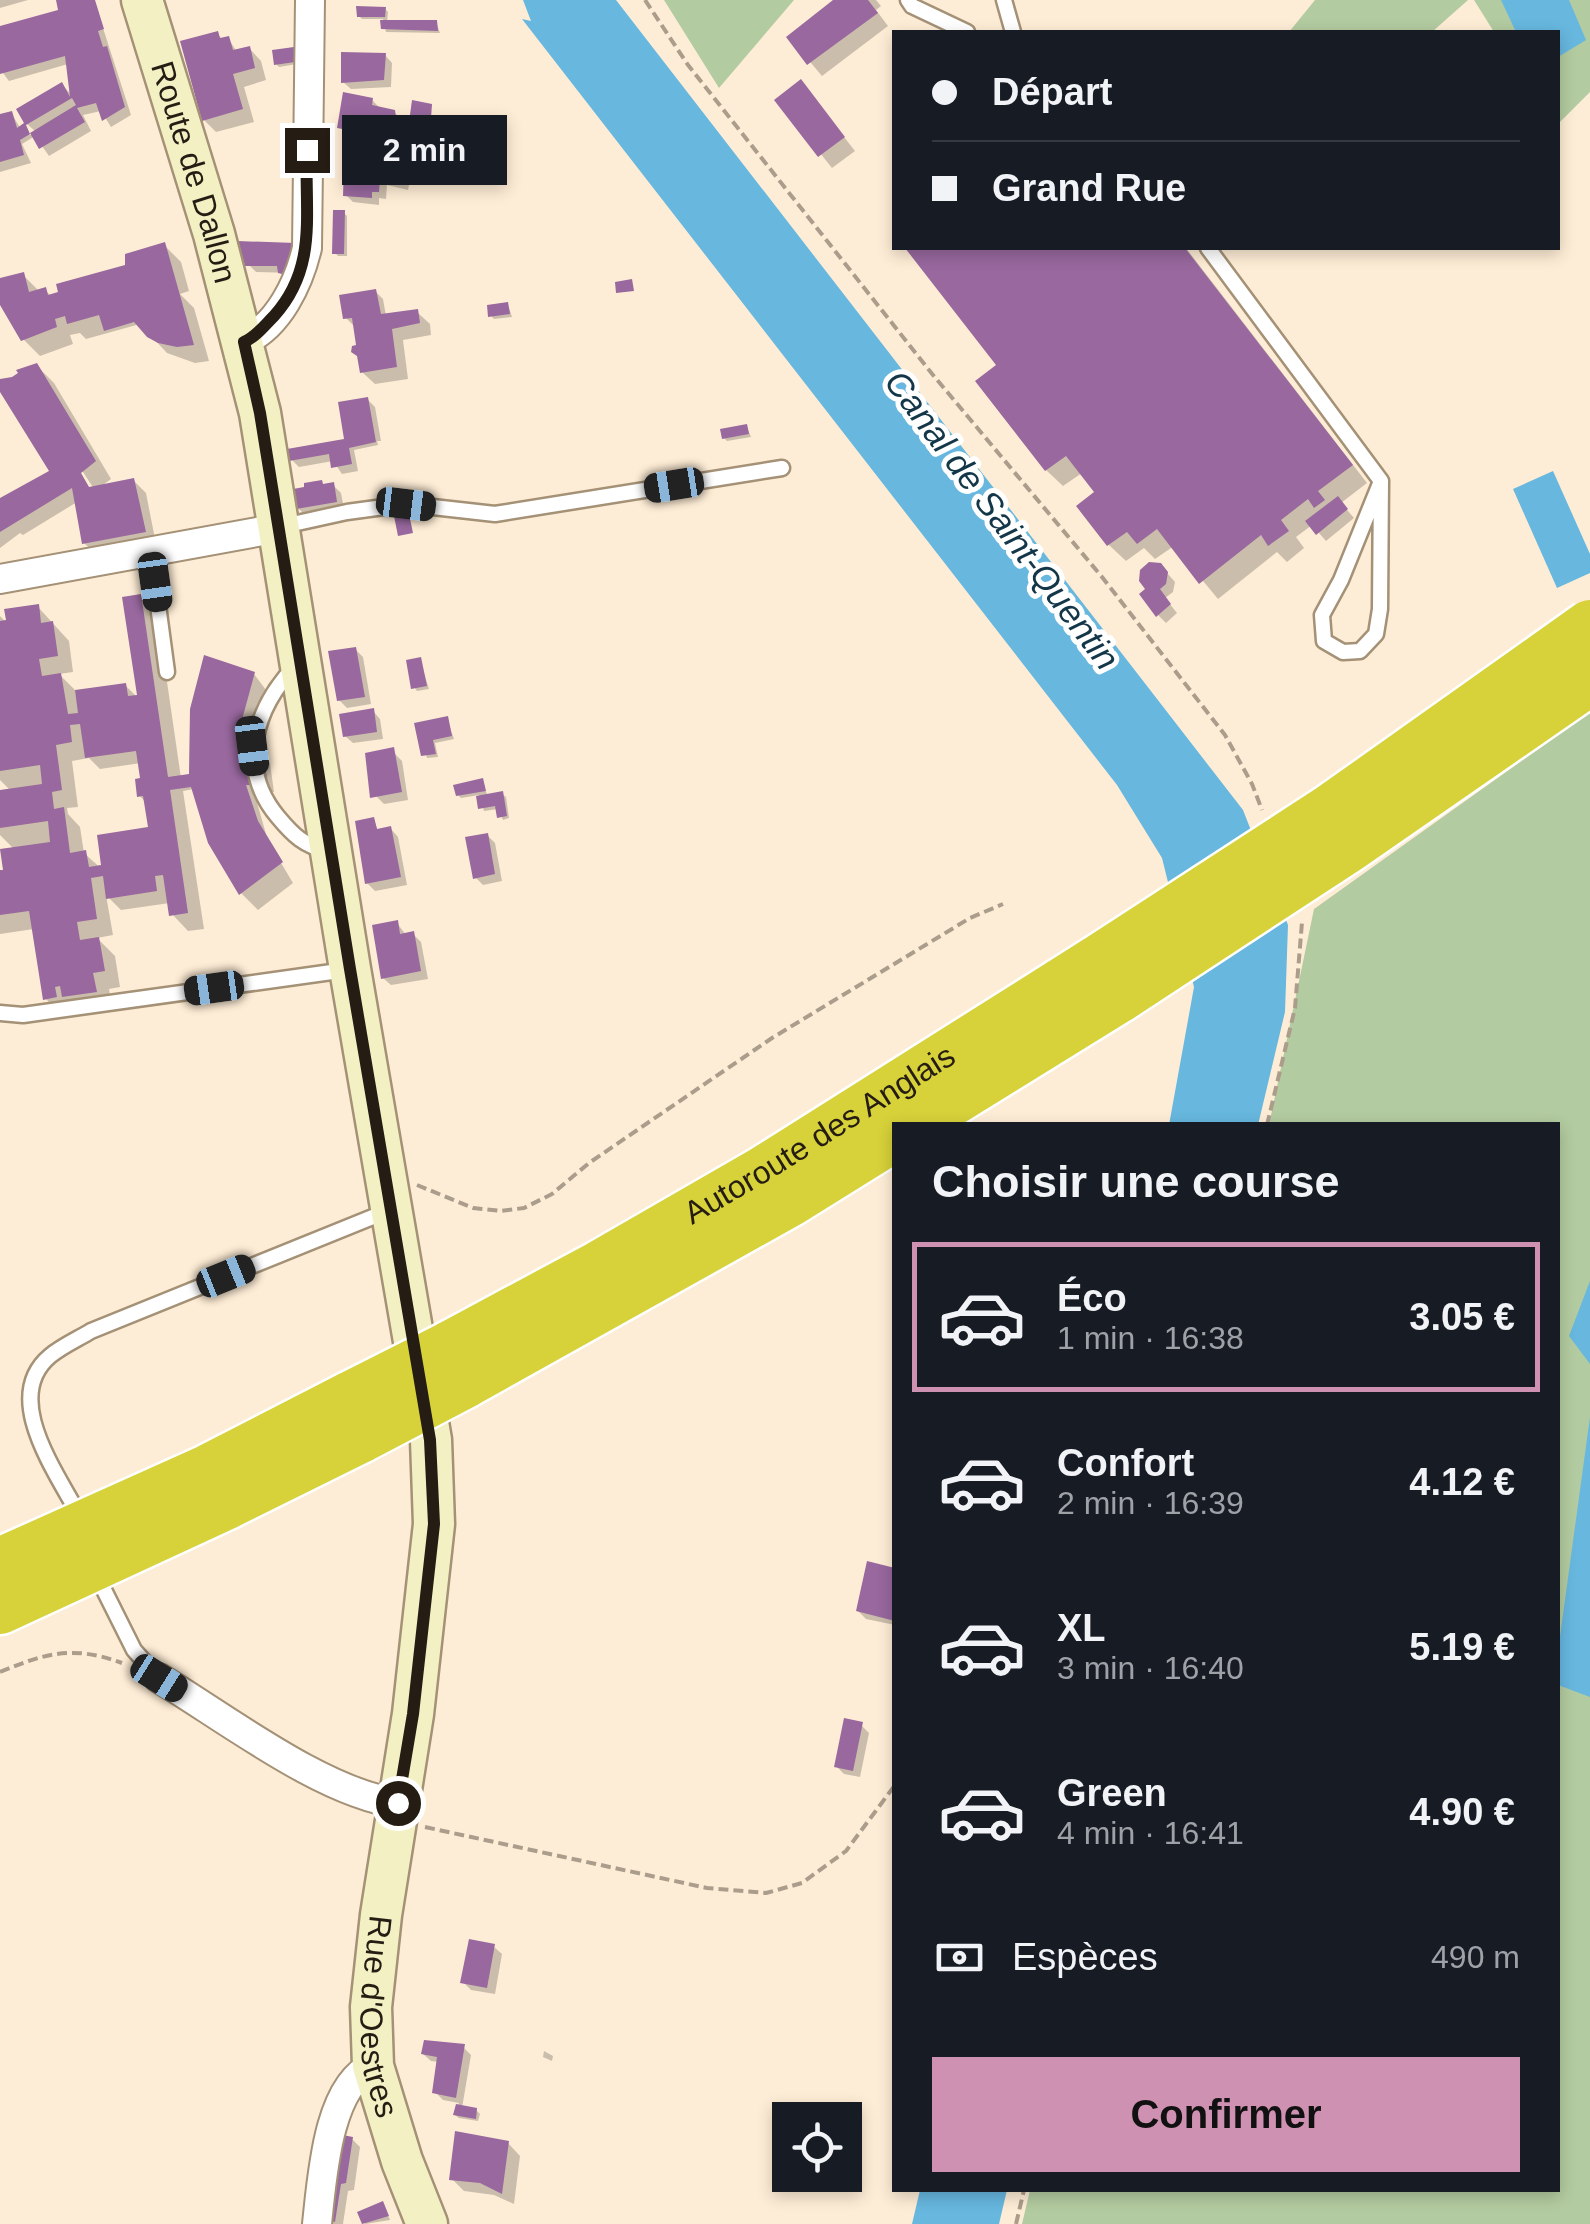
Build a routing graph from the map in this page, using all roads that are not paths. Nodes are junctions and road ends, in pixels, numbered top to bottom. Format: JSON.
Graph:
{"nodes":[{"id":1,"x":142,"y":0,"type":"edge"},
{"id":2,"x":310,"y":0,"type":"edge"},
{"id":3,"x":908,"y":0,"type":"edge"},
{"id":4,"x":1004,"y":0,"type":"edge"},
{"id":5,"x":963,"y":30,"type":"edge"},
{"id":6,"x":1012,"y":30,"type":"edge"},
{"id":7,"x":1209,"y":250,"type":"edge"},
{"id":8,"x":244,"y":342,"type":"junction"},
{"id":9,"x":782,"y":468,"type":"dead end"},
{"id":10,"x":1381,"y":482,"type":"junction"},
{"id":11,"x":279,"y":528,"type":"junction"},
{"id":12,"x":151,"y":553,"type":"junction"},
{"id":13,"x":0,"y":579,"type":"edge"},
{"id":14,"x":1590,"y":626,"type":"edge"},
{"id":15,"x":300,"y":661,"type":"junction"},
{"id":16,"x":167,"y":672,"type":"dead end"},
{"id":17,"x":1590,"y":680,"type":"edge"},
{"id":18,"x":331,"y":851,"type":"junction"},
{"id":19,"x":350,"y":969,"type":"junction"},
{"id":20,"x":1109,"y":979,"type":"junction"},
{"id":21,"x":0,"y":1013,"type":"edge"},
{"id":22,"x":918,"y":1122,"type":"edge"},
{"id":23,"x":892,"y":1138,"type":"edge"},
{"id":24,"x":388,"y":1190,"type":"junction"},
{"id":25,"x":456,"y":1365,"type":"junction"},
{"id":26,"x":88,"y":1546,"type":"junction"},
{"id":27,"x":0,"y":1563,"type":"edge"},
{"id":28,"x":0,"y":1610,"type":"edge"},
{"id":29,"x":159,"y":1678,"type":"joint"},
{"id":30,"x":397,"y":1813,"type":"junction"},
{"id":31,"x":372,"y":2066,"type":"junction"},
{"id":32,"x":317,"y":2224,"type":"edge"},
{"id":33,"x":427,"y":2224,"type":"edge"}],
"edges":[{"from":1,"to":8,"type":"street","name":"Route de Dallon"},
{"from":2,"to":8,"type":"street"},
{"from":3,"to":5,"type":"lane"},
{"from":4,"to":6,"type":"lane"},
{"from":7,"to":10,"type":"lane"},
{"from":8,"to":11,"type":"street","name":"Route de Dallon"},
{"from":9,"to":11,"type":"lane"},
{"from":10,"to":10,"type":"lane"},
{"from":11,"to":12,"type":"street"},
{"from":11,"to":15,"type":"street","name":"Route de Dallon"},
{"from":12,"to":13,"type":"street"},
{"from":12,"to":16,"type":"lane"},
{"from":14,"to":20,"type":"highway","name":"Autoroute des Anglais","bridge":true},
{"from":15,"to":18,"type":"street","name":"Route de Dallon"},
{"from":15,"to":18,"type":"lane"},
{"from":17,"to":20,"type":"highway","name":"Autoroute des Anglais","bridge":true},
{"from":18,"to":19,"type":"street","name":"Route de Dallon"},
{"from":19,"to":21,"type":"lane"},
{"from":19,"to":24,"type":"street","name":"Route de Dallon"},
{"from":20,"to":22,"type":"highway","name":"Autoroute des Anglais"},
{"from":20,"to":25,"type":"highway","name":"Autoroute des Anglais"},
{"from":23,"to":25,"type":"highway","name":"Autoroute des Anglais"},
{"from":24,"to":26,"type":"lane"},
{"from":24,"to":30,"type":"street","name":"Rue d'Oestres"},
{"from":25,"to":26,"type":"highway","name":"Autoroute des Anglais","bridge":true},
{"from":26,"to":27,"type":"highway","name":"Autoroute des Anglais"},
{"from":26,"to":28,"type":"highway","name":"Autoroute des Anglais"},
{"from":26,"to":29,"type":"lane"},
{"from":29,"to":30,"type":"street"},
{"from":30,"to":31,"type":"street","name":"Rue d'Oestres"},
{"from":31,"to":32,"type":"street"},
{"from":31,"to":33,"type":"street","name":"Rue d'Oestres"}]}
